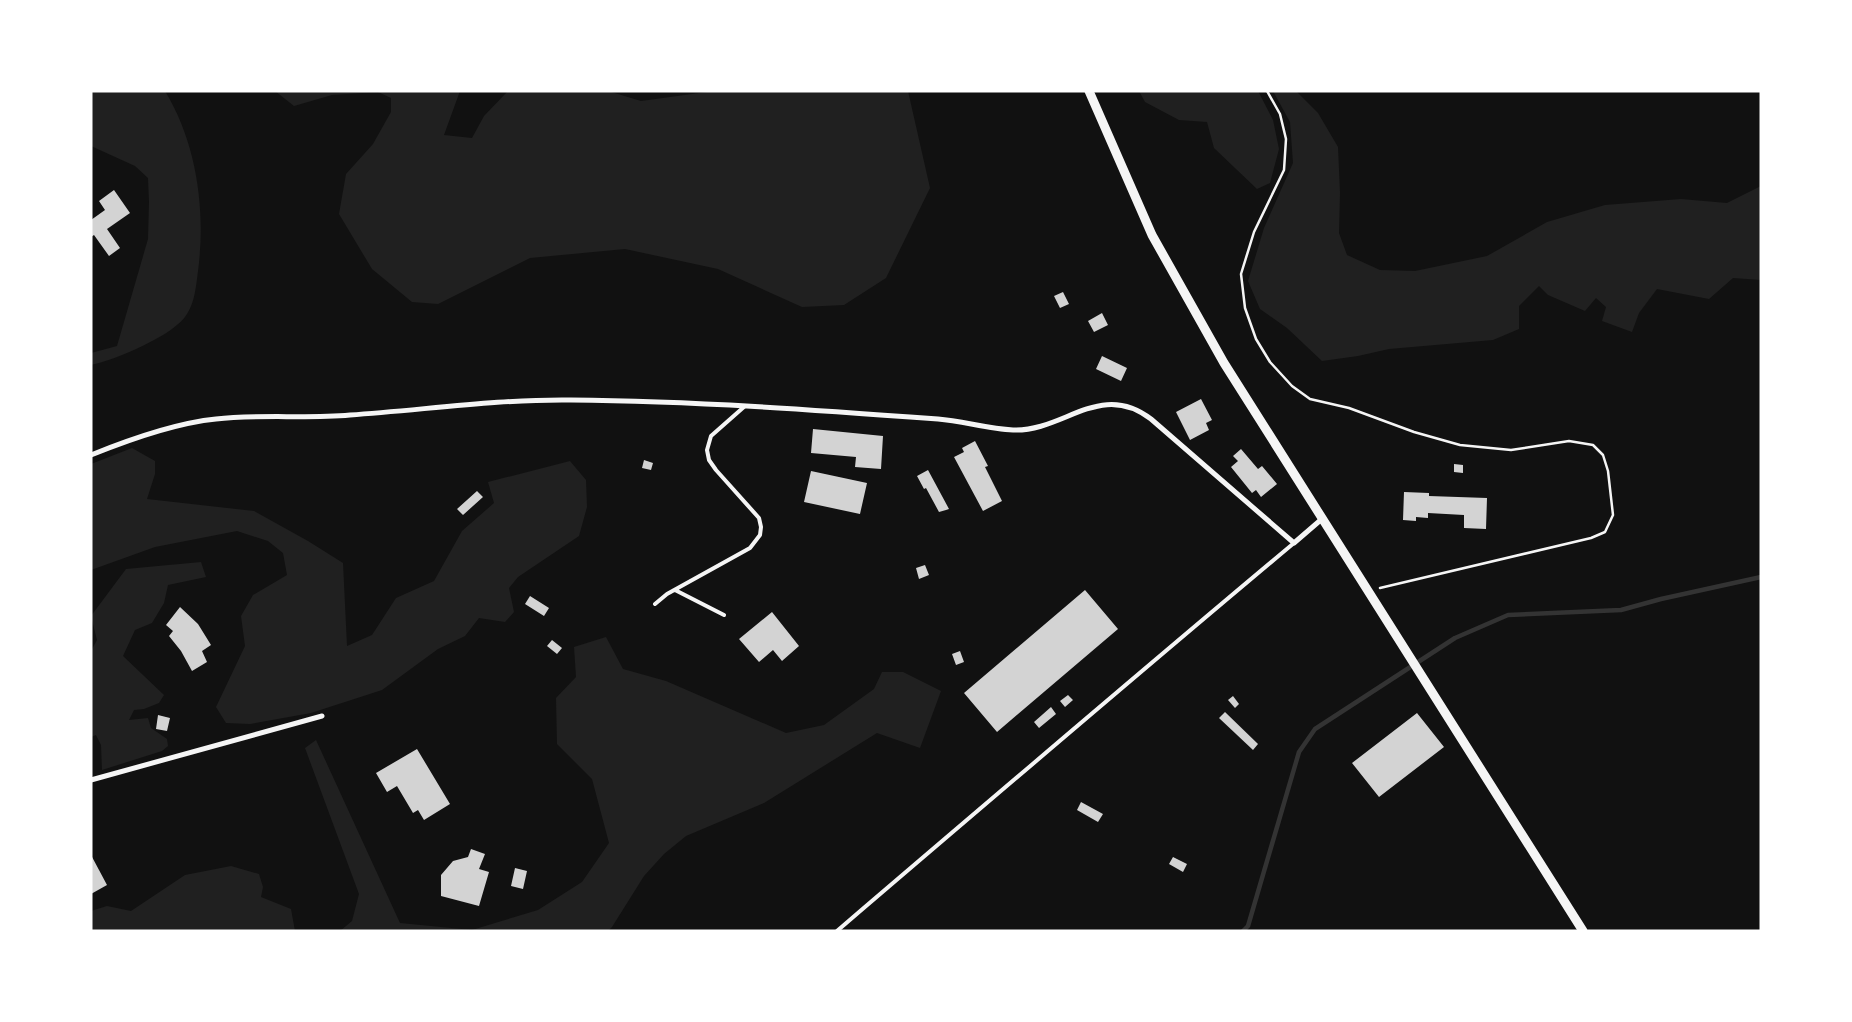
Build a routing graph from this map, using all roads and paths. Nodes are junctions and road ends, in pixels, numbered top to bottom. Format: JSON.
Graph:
{"nodes":[{"id":1,"x":1089,"y":91,"type":"edge"},
{"id":2,"x":1267,"y":91,"type":"edge"},
{"id":3,"x":745,"y":406,"type":"junction"},
{"id":4,"x":91,"y":454,"type":"edge"},
{"id":5,"x":1323,"y":518,"type":"junction"},
{"id":6,"x":1294,"y":543,"type":"junction"},
{"id":7,"x":675,"y":590,"type":"junction"},
{"id":8,"x":1369,"y":590,"type":"junction"},
{"id":9,"x":655,"y":604,"type":"dead end"},
{"id":10,"x":724,"y":615,"type":"dead end"},
{"id":11,"x":322,"y":716,"type":"dead end"},
{"id":12,"x":91,"y":780,"type":"edge"},
{"id":13,"x":837,"y":931,"type":"edge"},
{"id":14,"x":1583,"y":931,"type":"edge"}],
"edges":[{"from":1,"to":5,"type":"street"},
{"from":2,"to":8,"type":"path"},
{"from":3,"to":4,"type":"street"},
{"from":3,"to":6,"type":"street"},
{"from":3,"to":7,"type":"lane"},
{"from":5,"to":6,"type":"street"},
{"from":5,"to":8,"type":"street"},
{"from":6,"to":13,"type":"lane"},
{"from":7,"to":9,"type":"lane"},
{"from":7,"to":10,"type":"lane"},
{"from":8,"to":14,"type":"street"},
{"from":11,"to":12,"type":"street"}]}
